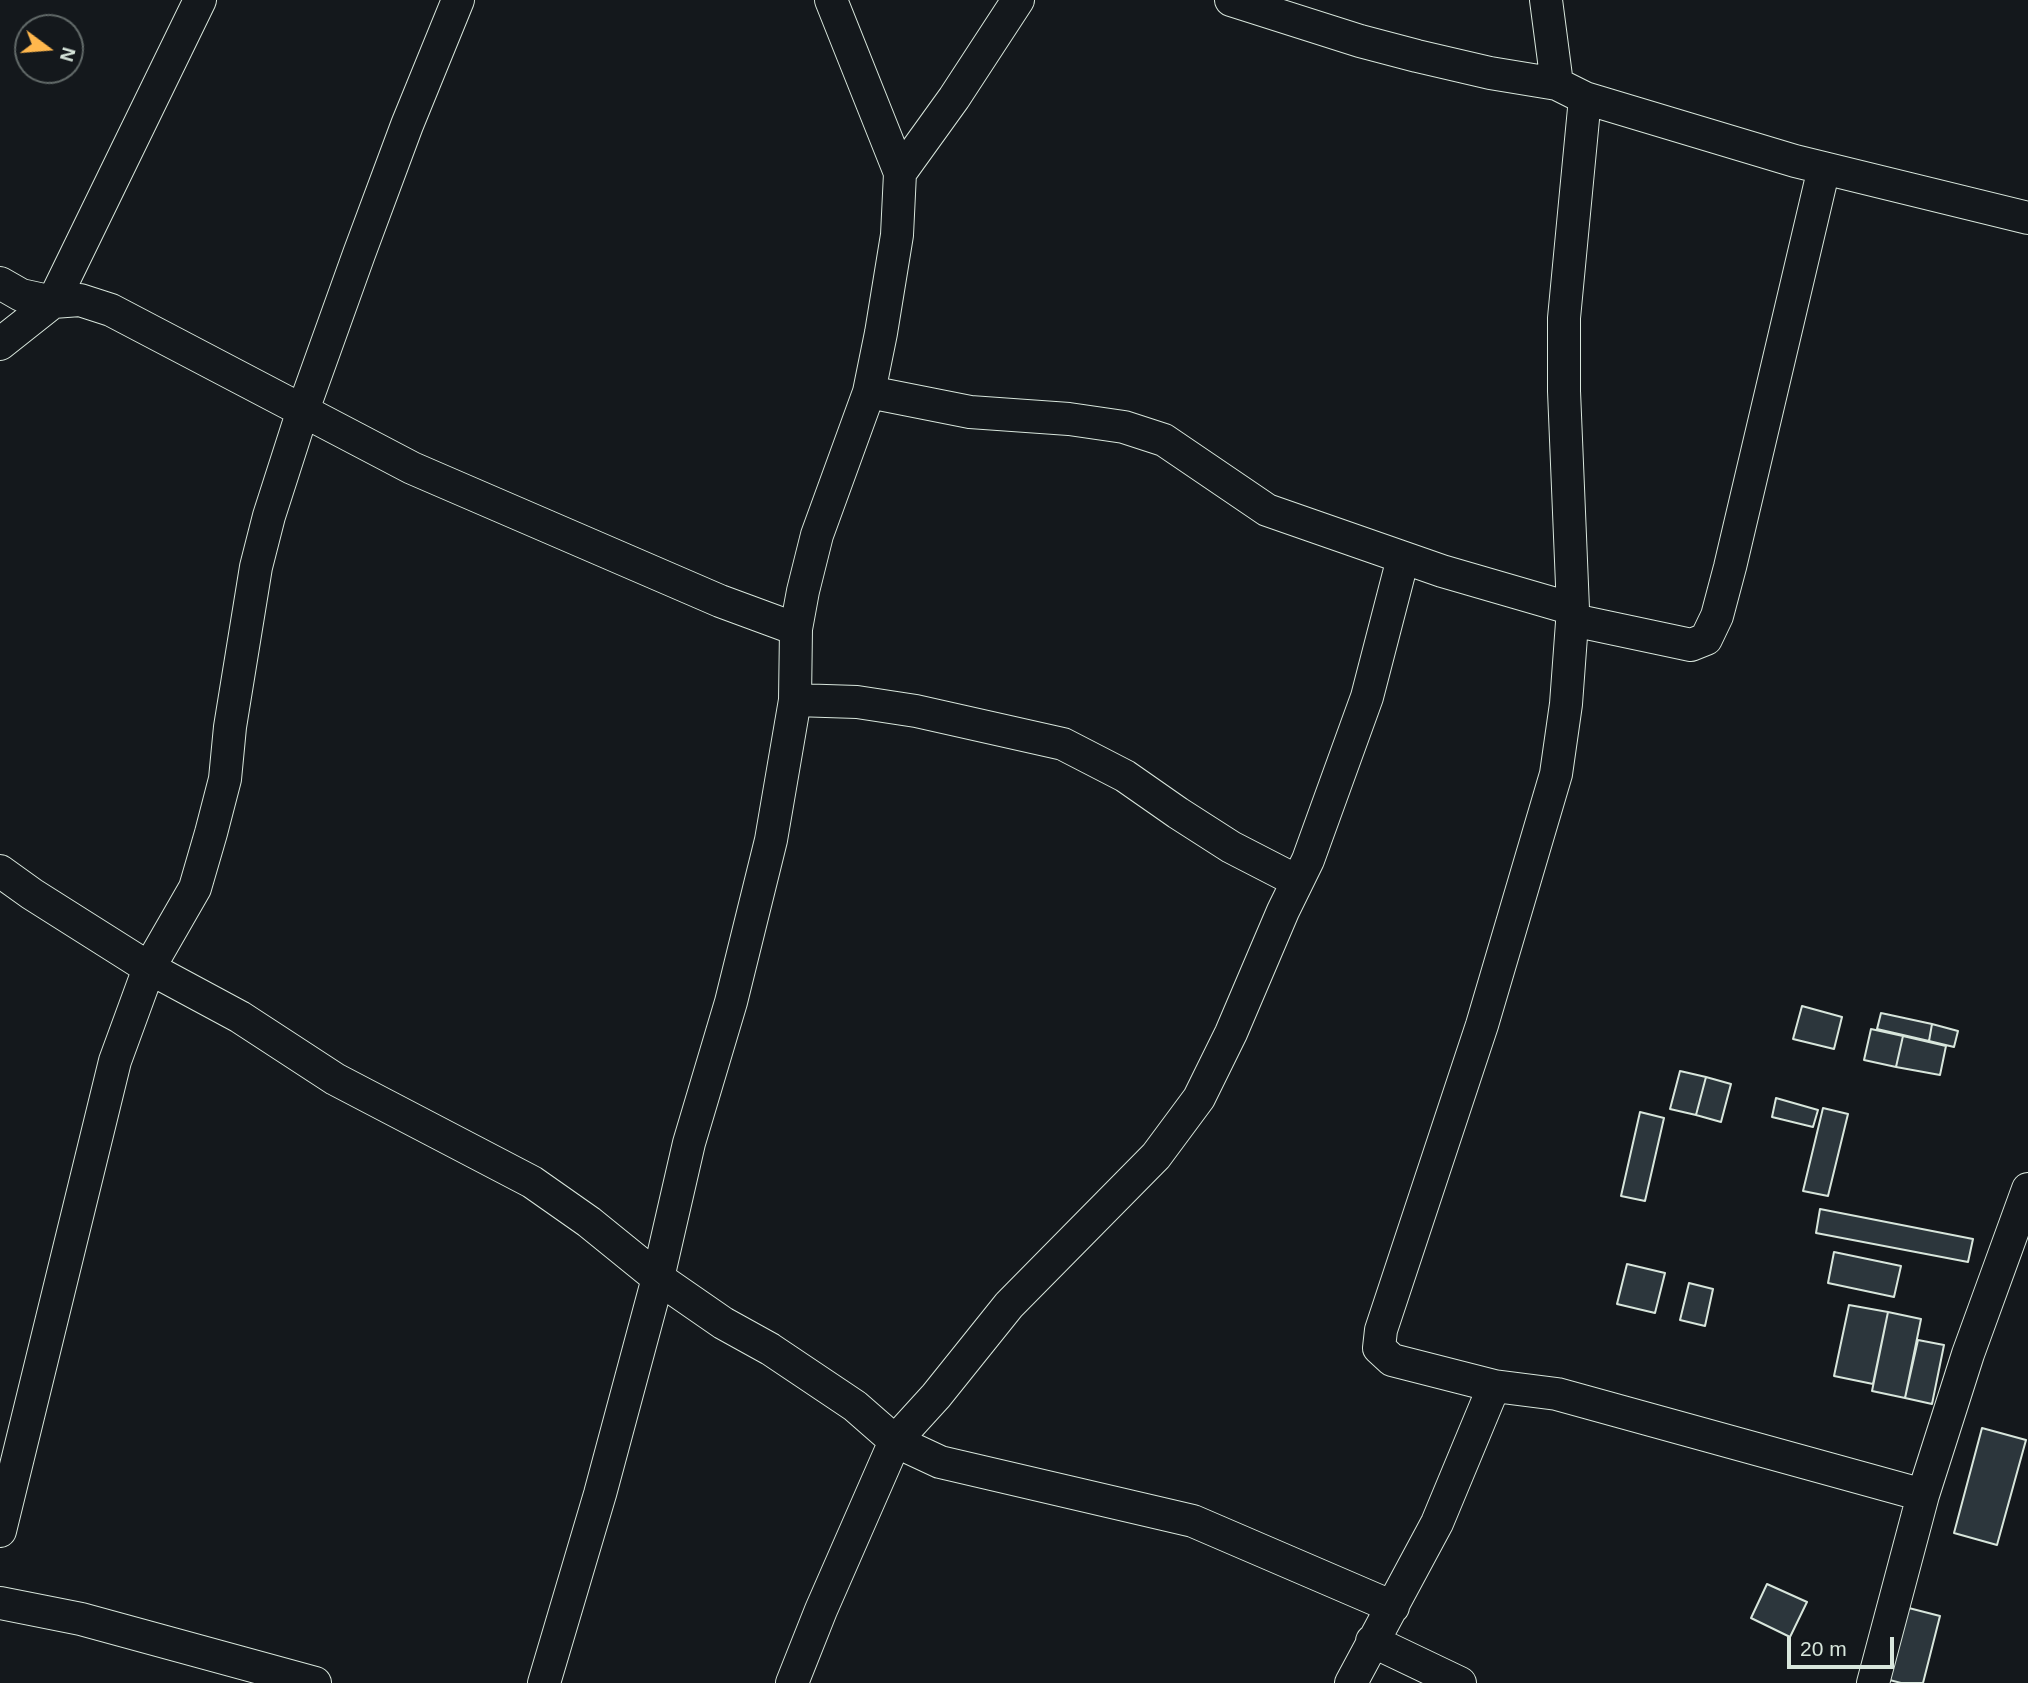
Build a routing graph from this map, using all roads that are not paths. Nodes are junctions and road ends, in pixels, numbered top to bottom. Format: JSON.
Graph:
{"nodes":[{"id":1,"x":200,"y":0,"type":"edge"},
{"id":2,"x":458,"y":0,"type":"edge"},
{"id":3,"x":831,"y":0,"type":"edge"},
{"id":4,"x":1018,"y":0,"type":"edge"},
{"id":5,"x":1231,"y":0,"type":"edge"},
{"id":6,"x":1546,"y":0,"type":"edge"},
{"id":7,"x":1556,"y":84,"type":"junction"},
{"id":8,"x":1585,"y":98,"type":"junction"},
{"id":9,"x":1824,"y":168,"type":"junction"},
{"id":10,"x":900,"y":173,"type":"junction"},
{"id":11,"x":2028,"y":218,"type":"edge"},
{"id":12,"x":0,"y":283,"type":"edge"},
{"id":13,"x":53,"y":302,"type":"junction"},
{"id":14,"x":0,"y":344,"type":"edge"},
{"id":15,"x":869,"y":392,"type":"junction"},
{"id":16,"x":303,"y":410,"type":"junction"},
{"id":17,"x":1403,"y":558,"type":"junction"},
{"id":18,"x":1573,"y":614,"type":"junction"},
{"id":19,"x":796,"y":629,"type":"junction"},
{"id":20,"x":795,"y":700,"type":"junction"},
{"id":21,"x":0,"y":871,"type":"edge"},
{"id":22,"x":1297,"y":881,"type":"junction"},
{"id":23,"x":149,"y":968,"type":"junction"},
{"id":24,"x":2028,"y":1189,"type":"edge"},
{"id":25,"x":658,"y":1278,"type":"junction"},
{"id":26,"x":1494,"y":1386,"type":"junction"},
{"id":27,"x":12,"y":1433,"type":"edge"},
{"id":28,"x":895,"y":1441,"type":"junction"},
{"id":29,"x":1923,"y":1495,"type":"junction"},
{"id":30,"x":0,"y":1531,"type":"edge"},
{"id":31,"x":0,"y":1603,"type":"edge"},
{"id":32,"x":1393,"y":1607,"type":"junction"},
{"id":33,"x":1371,"y":1641,"type":"junction"},
{"id":34,"x":315,"y":1683,"type":"edge"},
{"id":35,"x":544,"y":1683,"type":"edge"},
{"id":36,"x":792,"y":1683,"type":"edge"},
{"id":37,"x":1351,"y":1683,"type":"edge"},
{"id":38,"x":1460,"y":1683,"type":"edge"},
{"id":39,"x":1873,"y":1683,"type":"edge"}],
"edges":[{"from":1,"to":13,"type":"street"},
{"from":2,"to":16,"type":"street"},
{"from":3,"to":10,"type":"street"},
{"from":4,"to":10,"type":"street"},
{"from":5,"to":7,"type":"street"},
{"from":6,"to":7,"type":"street"},
{"from":7,"to":8,"type":"street"},
{"from":8,"to":9,"type":"street"},
{"from":8,"to":18,"type":"street"},
{"from":9,"to":11,"type":"street"},
{"from":9,"to":18,"type":"street"},
{"from":10,"to":15,"type":"street"},
{"from":12,"to":13,"type":"street"},
{"from":13,"to":14,"type":"street"},
{"from":13,"to":16,"type":"street"},
{"from":15,"to":17,"type":"street"},
{"from":15,"to":19,"type":"street"},
{"from":16,"to":19,"type":"street"},
{"from":16,"to":23,"type":"street"},
{"from":17,"to":18,"type":"street"},
{"from":17,"to":22,"type":"street"},
{"from":18,"to":26,"type":"street"},
{"from":19,"to":20,"type":"street"},
{"from":20,"to":22,"type":"street"},
{"from":20,"to":25,"type":"street"},
{"from":21,"to":23,"type":"street"},
{"from":22,"to":28,"type":"street"},
{"from":23,"to":25,"type":"street"},
{"from":23,"to":27,"type":"street"},
{"from":24,"to":29,"type":"street"},
{"from":25,"to":28,"type":"street"},
{"from":25,"to":35,"type":"street"},
{"from":26,"to":29,"type":"street"},
{"from":26,"to":32,"type":"street"},
{"from":27,"to":30,"type":"street"},
{"from":28,"to":32,"type":"street"},
{"from":28,"to":36,"type":"street"},
{"from":29,"to":39,"type":"street"},
{"from":31,"to":34,"type":"street"},
{"from":32,"to":33,"type":"street"},
{"from":33,"to":37,"type":"street"},
{"from":33,"to":38,"type":"street"}]}
